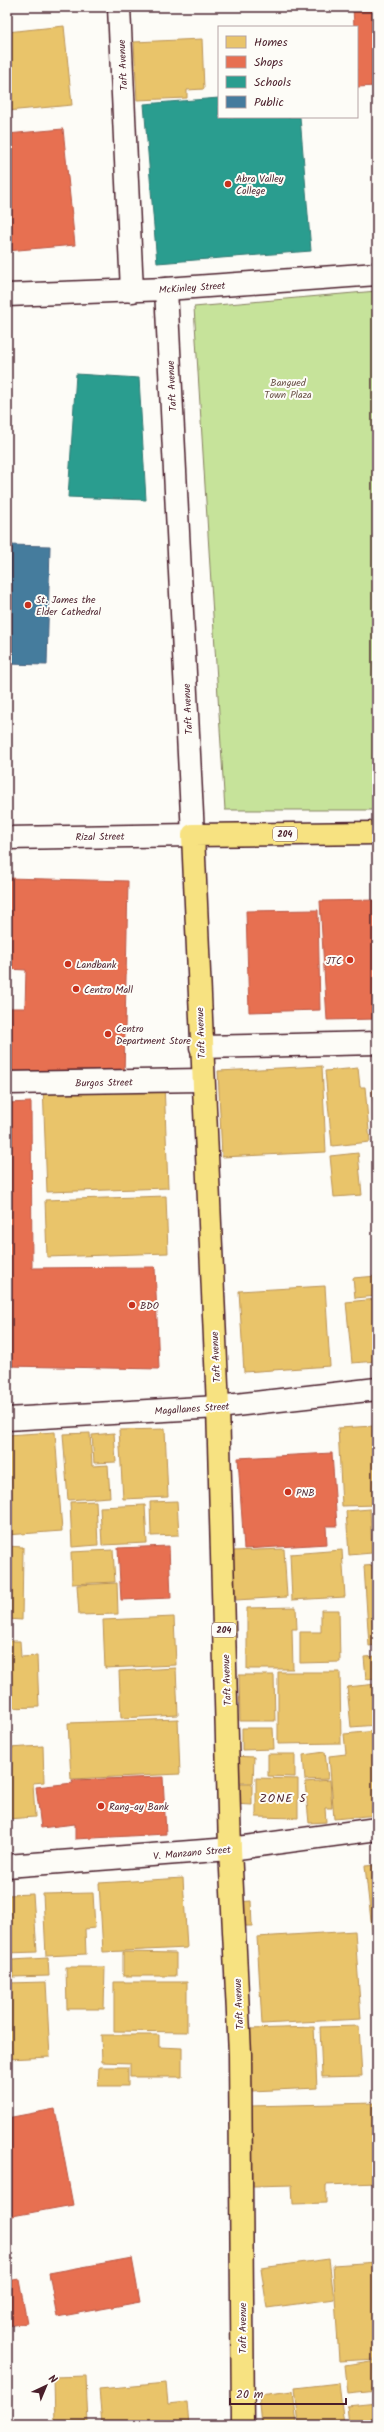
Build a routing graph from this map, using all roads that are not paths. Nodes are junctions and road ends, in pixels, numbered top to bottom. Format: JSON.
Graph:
{"nodes":[{"id":1,"x":119,"y":7,"type":"edge"},
{"id":2,"x":377,"y":274,"type":"edge"},
{"id":3,"x":166,"y":289,"type":"junction"},
{"id":4,"x":132,"y":290,"type":"junction"},
{"id":5,"x":7,"y":295,"type":"edge"},
{"id":6,"x":377,"y":833,"type":"edge"},
{"id":7,"x":193,"y":835,"type":"junction"},
{"id":8,"x":7,"y":838,"type":"edge"},
{"id":9,"x":377,"y":1043,"type":"edge"},
{"id":10,"x":201,"y":1047,"type":"junction"},
{"id":11,"x":202,"y":1080,"type":"junction"},
{"id":12,"x":7,"y":1083,"type":"edge"},
{"id":13,"x":377,"y":1389,"type":"edge"},
{"id":14,"x":218,"y":1408,"type":"junction"},
{"id":15,"x":7,"y":1419,"type":"edge"},
{"id":16,"x":377,"y":1829,"type":"edge"},
{"id":17,"x":230,"y":1849,"type":"junction"},
{"id":18,"x":7,"y":1866,"type":"edge"},
{"id":19,"x":243,"y":2425,"type":"edge"}],
"edges":[{"from":1,"to":4,"type":"street","name":"Taft Avenue"},
{"from":2,"to":3,"type":"street","name":"McKinley Street"},
{"from":3,"to":4,"type":"street","name":"McKinley Street"},
{"from":3,"to":7,"type":"street","name":"Taft Avenue"},
{"from":4,"to":5,"type":"street","name":"McKinley Street"},
{"from":6,"to":7,"type":"main road","number":"204"},
{"from":7,"to":8,"type":"street","name":"Rizal Street"},
{"from":7,"to":10,"type":"main road","name":"Taft Avenue","number":"204"},
{"from":9,"to":10,"type":"street"},
{"from":10,"to":11,"type":"main road","name":"Taft Avenue","number":"204"},
{"from":11,"to":12,"type":"street","name":"Burgos Street"},
{"from":11,"to":14,"type":"main road","name":"Taft Avenue","number":"204"},
{"from":13,"to":14,"type":"street","name":"Magallanes Street"},
{"from":14,"to":15,"type":"street","name":"Magallanes Street"},
{"from":14,"to":17,"type":"main road","name":"Taft Avenue","number":"204"},
{"from":16,"to":17,"type":"street","name":"V. Manzano Street"},
{"from":17,"to":18,"type":"street","name":"V. Manzano Street"},
{"from":17,"to":19,"type":"main road","name":"Taft Avenue","number":"204"}]}
